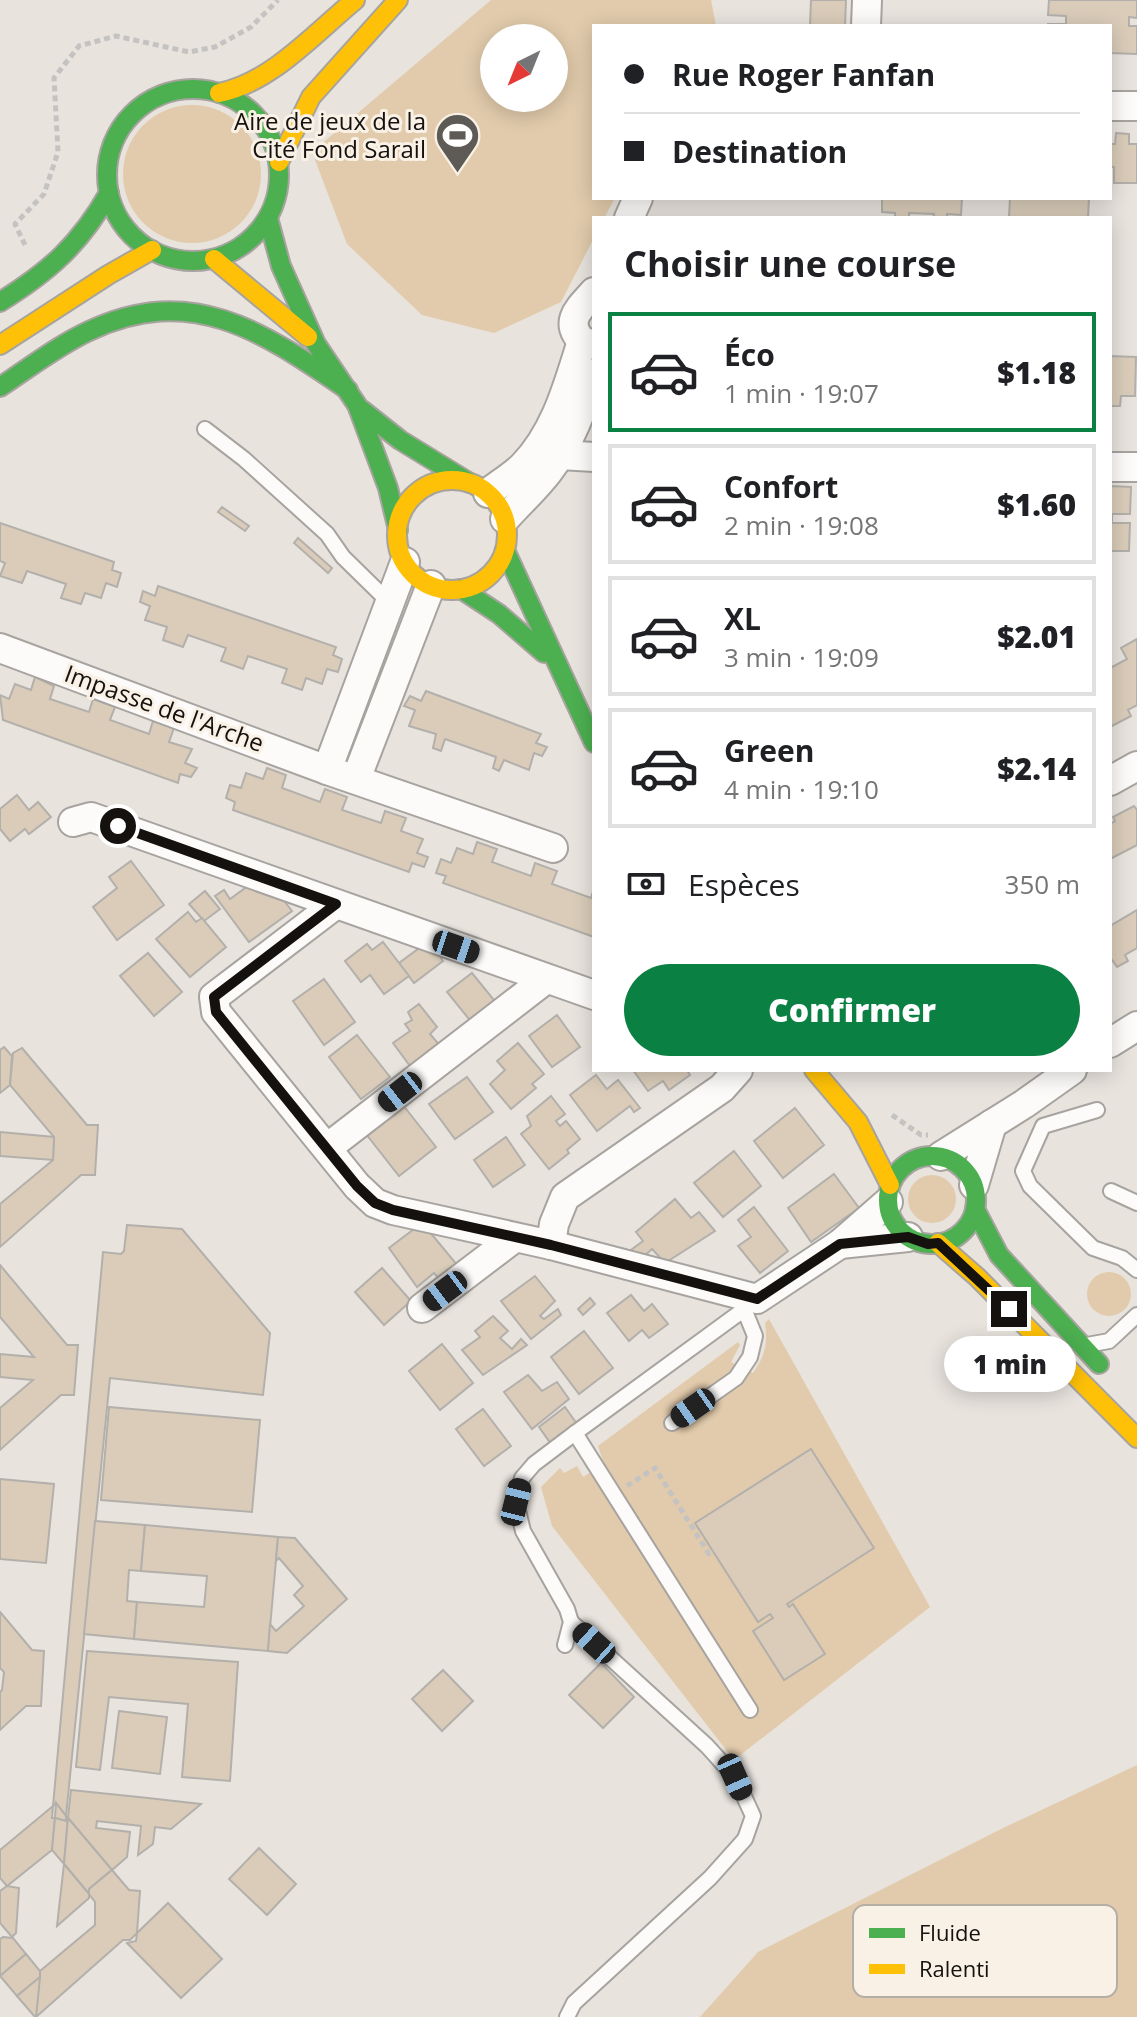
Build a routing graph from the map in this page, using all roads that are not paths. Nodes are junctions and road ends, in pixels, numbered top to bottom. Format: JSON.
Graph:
{"nodes":[{"id":1,"x":355,"y":0,"type":"edge"},
{"id":2,"x":398,"y":0,"type":"edge"},
{"id":3,"x":867,"y":0,"type":"edge"},
{"id":4,"x":866,"y":24,"type":"edge"},
{"id":5,"x":219,"y":93,"type":"junction"},
{"id":6,"x":1112,"y":106,"type":"edge"},
{"id":7,"x":1137,"y":106,"type":"edge"},
{"id":8,"x":279,"y":162,"type":"junction"},
{"id":9,"x":109,"y":193,"type":"junction"},
{"id":10,"x":268,"y":218,"type":"junction"},
{"id":11,"x":152,"y":250,"type":"junction"},
{"id":12,"x":214,"y":259,"type":"junction"},
{"id":13,"x":590,"y":299,"type":"edge"},
{"id":14,"x":0,"y":302,"type":"edge"},
{"id":15,"x":588,"y":343,"type":"edge"},
{"id":16,"x":316,"y":344,"type":"junction"},
{"id":17,"x":0,"y":345,"type":"edge"},
{"id":18,"x":592,"y":379,"type":"edge"},
{"id":19,"x":0,"y":387,"type":"edge"},
{"id":20,"x":352,"y":398,"type":"junction"},
{"id":21,"x":205,"y":429,"type":"dead end"},
{"id":22,"x":546,"y":455,"type":"junction"},
{"id":23,"x":592,"y":457,"type":"edge"},
{"id":24,"x":1112,"y":467,"type":"edge"},
{"id":25,"x":1137,"y":467,"type":"edge"},
{"id":26,"x":480,"y":489,"type":"junction"},
{"id":27,"x":505,"y":519,"type":"junction"},
{"id":28,"x":398,"y":530,"type":"junction"},
{"id":29,"x":505,"y":550,"type":"junction"},
{"id":30,"x":405,"y":562,"type":"junction"},
{"id":31,"x":431,"y":585,"type":"junction"},
{"id":32,"x":461,"y":589,"type":"junction"},
{"id":33,"x":388,"y":609,"type":"junction"},
{"id":34,"x":413,"y":633,"type":"junction"},
{"id":35,"x":0,"y":648,"type":"edge"},
{"id":36,"x":564,"y":673,"type":"junction"},
{"id":37,"x":592,"y":738,"type":"edge"},
{"id":38,"x":1137,"y":766,"type":"edge"},
{"id":39,"x":327,"y":770,"type":"junction"},
{"id":40,"x":356,"y":779,"type":"junction"},
{"id":41,"x":1112,"y":780,"type":"edge"},
{"id":42,"x":73,"y":822,"type":"dead end"},
{"id":43,"x":553,"y":848,"type":"dead end"},
{"id":44,"x":336,"y":904,"type":"junction"},
{"id":45,"x":546,"y":979,"type":"junction"},
{"id":46,"x":592,"y":994,"type":"edge"},
{"id":47,"x":1137,"y":1026,"type":"edge"},
{"id":48,"x":1112,"y":1042,"type":"edge"},
{"id":49,"x":736,"y":1072,"type":"edge"},
{"id":50,"x":816,"y":1072,"type":"edge"},
{"id":51,"x":1069,"y":1072,"type":"edge"},
{"id":52,"x":1024,"y":1104,"type":"junction"},
{"id":53,"x":1097,"y":1110,"type":"dead end"},
{"id":54,"x":858,"y":1122,"type":"junction"},
{"id":55,"x":992,"y":1124,"type":"junction"},
{"id":56,"x":1043,"y":1126,"type":"junction"},
{"id":57,"x":327,"y":1148,"type":"junction"},
{"id":58,"x":932,"y":1156,"type":"junction"},
{"id":59,"x":1111,"y":1191,"type":"dead end"},
{"id":60,"x":889,"y":1194,"type":"junction"},
{"id":61,"x":974,"y":1197,"type":"junction"},
{"id":62,"x":1137,"y":1203,"type":"edge"},
{"id":63,"x":908,"y":1237,"type":"junction"},
{"id":64,"x":514,"y":1238,"type":"junction"},
{"id":65,"x":938,"y":1243,"type":"junction"},
{"id":66,"x":840,"y":1244,"type":"junction"},
{"id":67,"x":551,"y":1245,"type":"junction"},
{"id":68,"x":1137,"y":1270,"type":"edge"},
{"id":69,"x":751,"y":1304,"type":"junction"},
{"id":70,"x":422,"y":1308,"type":"dead end"},
{"id":71,"x":1137,"y":1315,"type":"edge"},
{"id":72,"x":1082,"y":1346,"type":"junction"},
{"id":73,"x":1115,"y":1381,"type":"dead end"},
{"id":74,"x":1104,"y":1404,"type":"junction"},
{"id":75,"x":1124,"y":1408,"type":"dead end"},
{"id":76,"x":672,"y":1423,"type":"dead end"},
{"id":77,"x":575,"y":1433,"type":"junction"},
{"id":78,"x":1137,"y":1438,"type":"edge"},
{"id":79,"x":571,"y":1622,"type":"junction"},
{"id":80,"x":565,"y":1645,"type":"dead end"},
{"id":81,"x":750,"y":1710,"type":"dead end"},
{"id":82,"x":567,"y":2017,"type":"edge"}],
"edges":[{"from":1,"to":5,"type":"main road"},
{"from":2,"to":8,"type":"main road"},
{"from":3,"to":4,"type":"street"},
{"from":5,"to":8,"type":"main road"},
{"from":5,"to":9,"type":"main road"},
{"from":6,"to":7,"type":"street"},
{"from":8,"to":10,"type":"main road"},
{"from":9,"to":11,"type":"main road"},
{"from":9,"to":14,"type":"main road"},
{"from":10,"to":12,"type":"main road"},
{"from":10,"to":16,"type":"main road"},
{"from":11,"to":12,"type":"main road"},
{"from":11,"to":17,"type":"main road"},
{"from":12,"to":16,"type":"main road"},
{"from":13,"to":15,"type":"street"},
{"from":15,"to":22,"type":"street"},
{"from":16,"to":20,"type":"main road"},
{"from":18,"to":22,"type":"street"},
{"from":19,"to":20,"type":"main road"},
{"from":20,"to":26,"type":"main road"},
{"from":20,"to":28,"type":"main road"},
{"from":21,"to":33,"type":"lane"},
{"from":22,"to":23,"type":"street"},
{"from":22,"to":26,"type":"street"},
{"from":22,"to":27,"type":"street"},
{"from":24,"to":25,"type":"street"},
{"from":26,"to":27,"type":"main road"},
{"from":26,"to":28,"type":"main road"},
{"from":27,"to":29,"type":"main road"},
{"from":28,"to":30,"type":"main road"},
{"from":29,"to":32,"type":"main road"},
{"from":29,"to":36,"type":"main road"},
{"from":30,"to":31,"type":"main road"},
{"from":30,"to":33,"type":"street"},
{"from":31,"to":32,"type":"main road"},
{"from":31,"to":34,"type":"street"},
{"from":32,"to":36,"type":"main road"},
{"from":33,"to":34,"type":"street"},
{"from":33,"to":39,"type":"street"},
{"from":34,"to":40,"type":"street"},
{"from":35,"to":39,"type":"street","name":"Impasse de l'Arche"},
{"from":36,"to":37,"type":"main road"},
{"from":38,"to":41,"type":"street"},
{"from":39,"to":40,"type":"street","name":"Impasse de l'Arche"},
{"from":40,"to":43,"type":"street","name":"Impasse de l'Arche"},
{"from":42,"to":44,"type":"street"},
{"from":44,"to":45,"type":"street"},
{"from":44,"to":57,"type":"street"},
{"from":45,"to":46,"type":"street"},
{"from":45,"to":57,"type":"street"},
{"from":47,"to":48,"type":"street"},
{"from":49,"to":67,"type":"street"},
{"from":50,"to":54,"type":"main road"},
{"from":51,"to":52,"type":"street"},
{"from":52,"to":55,"type":"street"},
{"from":52,"to":56,"type":"lane"},
{"from":53,"to":56,"type":"lane"},
{"from":54,"to":58,"type":"main road"},
{"from":54,"to":60,"type":"main road"},
{"from":55,"to":58,"type":"street"},
{"from":55,"to":61,"type":"street"},
{"from":56,"to":68,"type":"lane"},
{"from":57,"to":64,"type":"street"},
{"from":58,"to":60,"type":"main road"},
{"from":58,"to":61,"type":"main road"},
{"from":59,"to":62,"type":"lane"},
{"from":60,"to":63,"type":"main road"},
{"from":60,"to":66,"type":"street"},
{"from":61,"to":65,"type":"main road"},
{"from":61,"to":72,"type":"main road"},
{"from":63,"to":65,"type":"main road"},
{"from":63,"to":66,"type":"street"},
{"from":64,"to":67,"type":"street"},
{"from":64,"to":70,"type":"street"},
{"from":65,"to":74,"type":"main road"},
{"from":66,"to":69,"type":"street"},
{"from":67,"to":69,"type":"street"},
{"from":69,"to":76,"type":"lane"},
{"from":69,"to":77,"type":"lane"},
{"from":71,"to":72,"type":"lane"},
{"from":72,"to":73,"type":"main road"},
{"from":74,"to":75,"type":"lane"},
{"from":74,"to":78,"type":"main road"},
{"from":77,"to":79,"type":"lane"},
{"from":77,"to":81,"type":"lane"},
{"from":79,"to":80,"type":"lane"},
{"from":79,"to":82,"type":"lane"}]}
